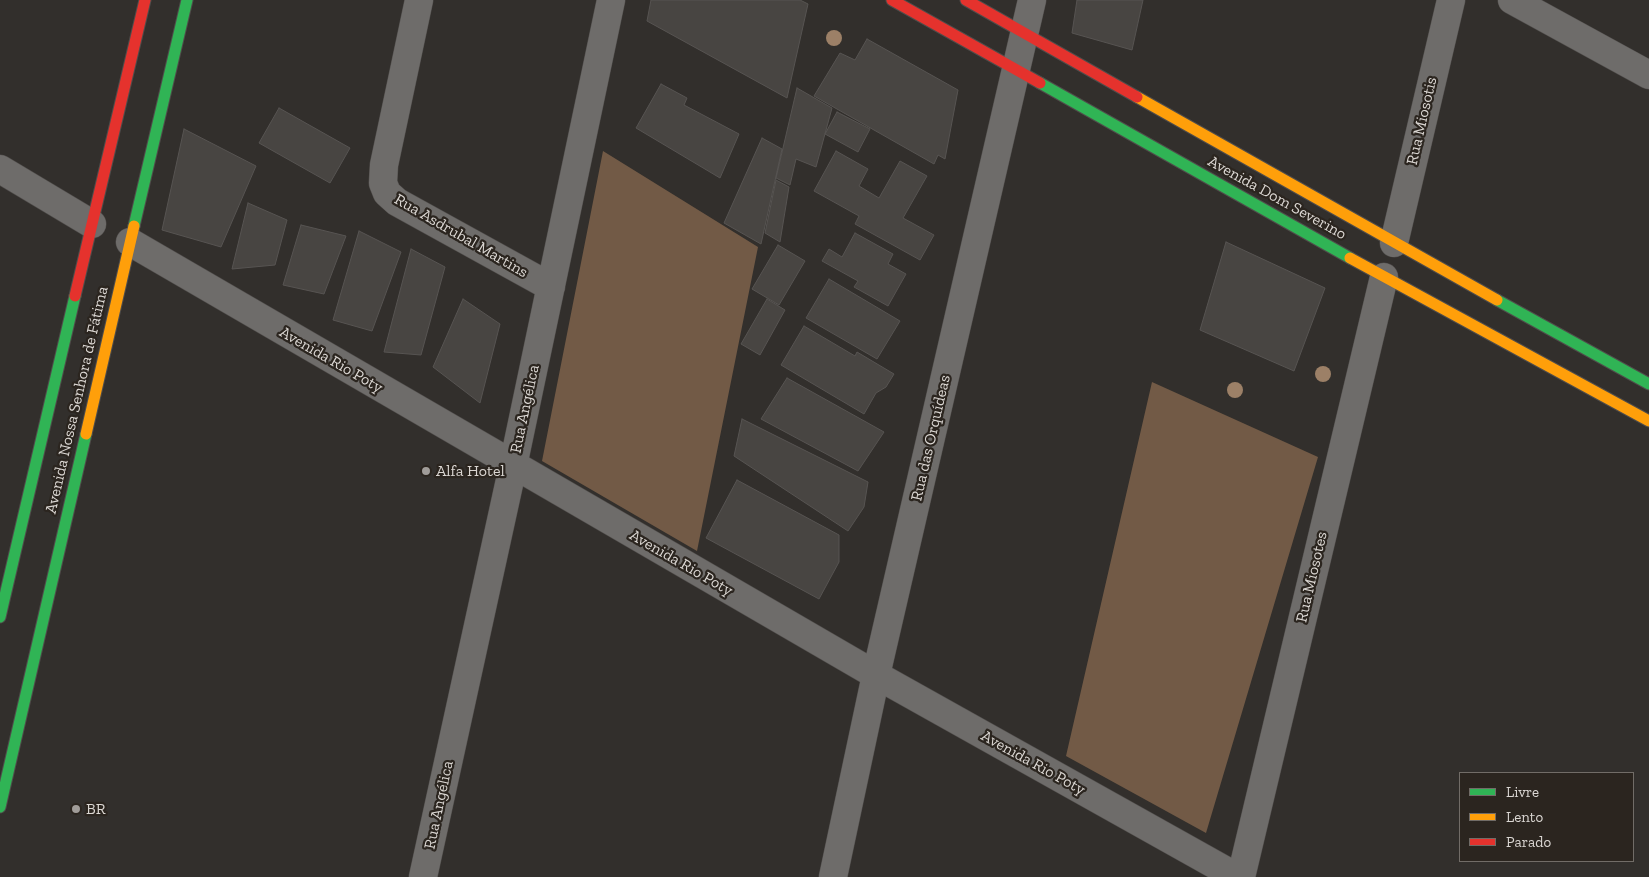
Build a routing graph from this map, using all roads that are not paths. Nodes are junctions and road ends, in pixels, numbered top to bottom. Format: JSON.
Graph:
{"nodes":[{"id":1,"x":144,"y":0,"type":"edge"},
{"id":2,"x":188,"y":0,"type":"edge"},
{"id":3,"x":419,"y":0,"type":"edge"},
{"id":4,"x":611,"y":0,"type":"edge"},
{"id":5,"x":892,"y":0,"type":"edge"},
{"id":6,"x":966,"y":0,"type":"edge"},
{"id":7,"x":1032,"y":0,"type":"edge"},
{"id":8,"x":1451,"y":0,"type":"edge"},
{"id":9,"x":1512,"y":0,"type":"edge"},
{"id":10,"x":1024,"y":34,"type":"junction"},
{"id":11,"x":1015,"y":70,"type":"junction"},
{"id":12,"x":1649,"y":75,"type":"edge"},
{"id":13,"x":0,"y":169,"type":"edge"},
{"id":14,"x":92,"y":224,"type":"junction"},
{"id":15,"x":130,"y":242,"type":"junction"},
{"id":16,"x":1394,"y":243,"type":"junction"},
{"id":17,"x":1384,"y":277,"type":"junction"},
{"id":18,"x":551,"y":287,"type":"junction"},
{"id":19,"x":1649,"y":384,"type":"edge"},
{"id":20,"x":1649,"y":421,"type":"edge"},
{"id":21,"x":513,"y":466,"type":"junction"},
{"id":22,"x":0,"y":617,"type":"edge"},
{"id":23,"x":876,"y":675,"type":"junction"},
{"id":24,"x":0,"y":808,"type":"edge"},
{"id":25,"x":423,"y":877,"type":"edge"},
{"id":26,"x":833,"y":877,"type":"edge"},
{"id":27,"x":1237,"y":877,"type":"edge"},
{"id":28,"x":1241,"y":877,"type":"edge"}],
"edges":[{"from":1,"to":14,"type":"main road","name":"Avenida Nossa Senhora de Fátima"},
{"from":2,"to":15,"type":"main road","name":"Avenida Nossa Senhora de Fátima"},
{"from":3,"to":18,"type":"street","name":"Rua Asdrubal Martins"},
{"from":4,"to":18,"type":"street","name":"Rua Angélica"},
{"from":5,"to":11,"type":"main road","name":"Avenida Dom Severino"},
{"from":6,"to":10,"type":"main road","name":"Avenida Dom Severino"},
{"from":7,"to":10,"type":"street","name":"Rua das Orquídeas"},
{"from":8,"to":16,"type":"street","name":"Rua Miosotis"},
{"from":9,"to":12,"type":"street"},
{"from":10,"to":11,"type":"street","name":"Rua das Orquídeas"},
{"from":10,"to":16,"type":"main road","name":"Avenida Dom Severino"},
{"from":11,"to":17,"type":"main road","name":"Avenida Dom Severino"},
{"from":11,"to":23,"type":"street","name":"Rua das Orquídeas"},
{"from":13,"to":14,"type":"street"},
{"from":14,"to":22,"type":"main road","name":"Avenida Nossa Senhora de Fátima"},
{"from":15,"to":21,"type":"street","name":"Avenida Rio Poty"},
{"from":15,"to":24,"type":"main road","name":"Avenida Nossa Senhora de Fátima"},
{"from":16,"to":19,"type":"main road","name":"Avenida Dom Severino"},
{"from":17,"to":20,"type":"main road","name":"Avenida Dom Severino"},
{"from":17,"to":28,"type":"street","name":"Rua Miosotes"},
{"from":18,"to":21,"type":"street","name":"Rua Angélica"},
{"from":21,"to":23,"type":"street","name":"Avenida Rio Poty"},
{"from":21,"to":25,"type":"street","name":"Rua Angélica"},
{"from":23,"to":26,"type":"street","name":"Rua das Orquídeas"},
{"from":23,"to":27,"type":"street","name":"Avenida Rio Poty"}]}
